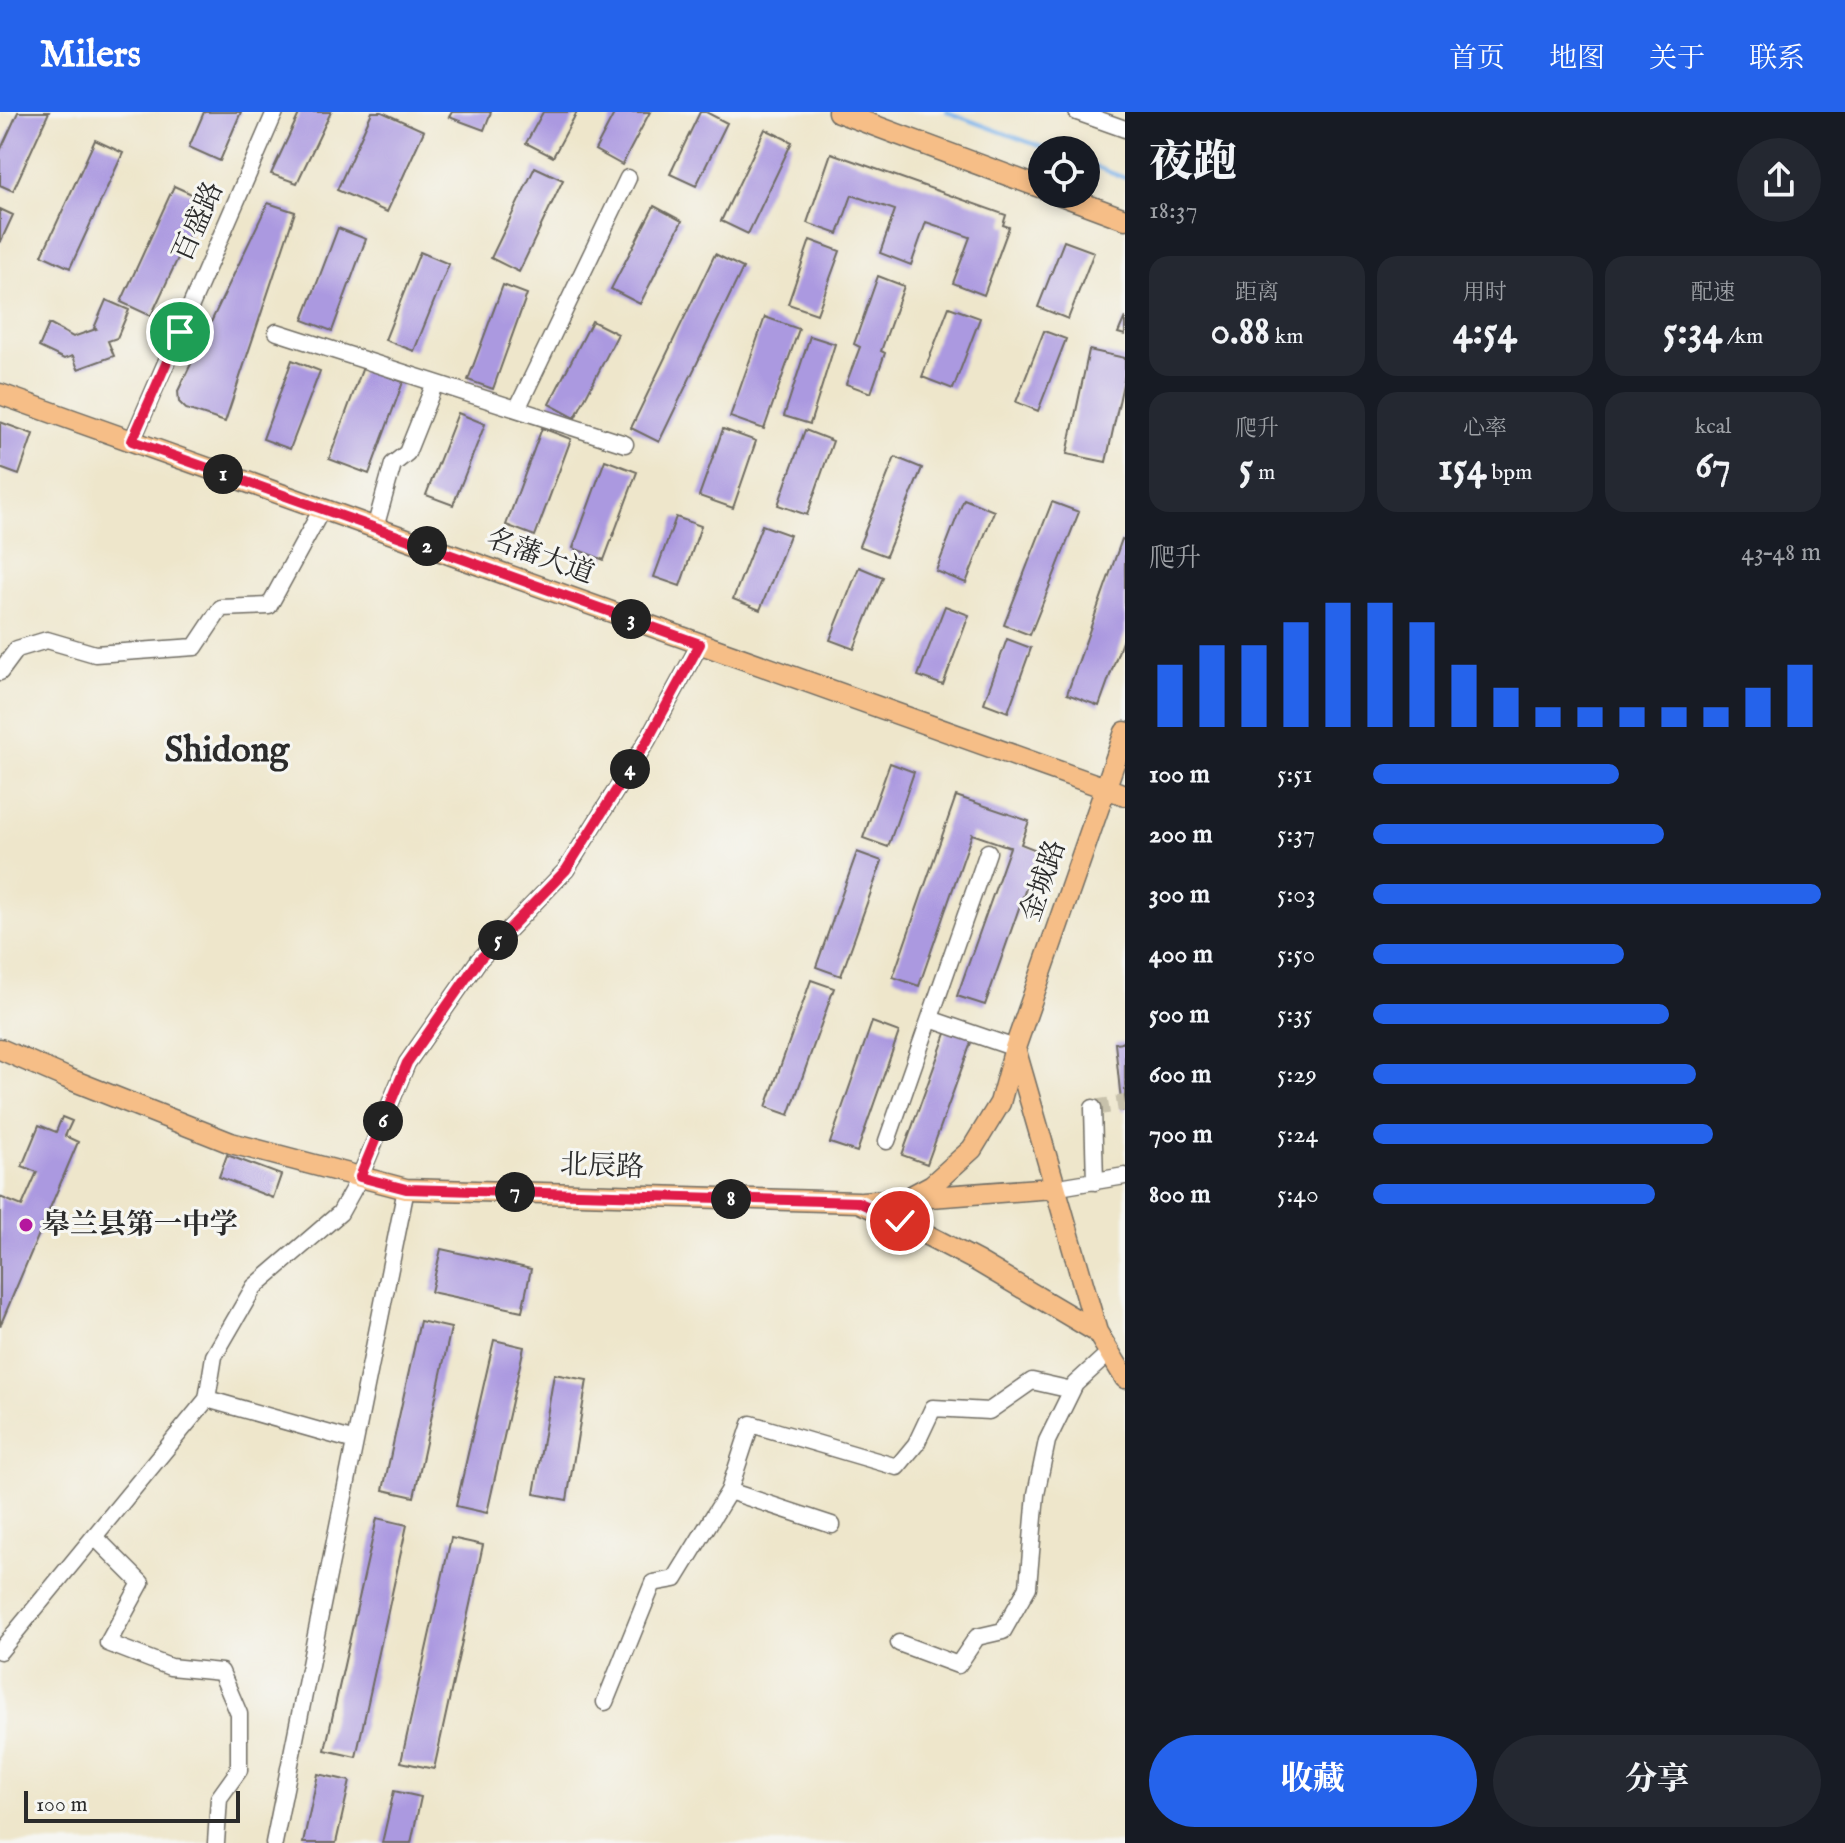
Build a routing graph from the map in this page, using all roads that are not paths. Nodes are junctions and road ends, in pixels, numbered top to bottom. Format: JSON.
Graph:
{"nodes":[{"id":1,"x":275,"y":112,"type":"edge"},
{"id":2,"x":838,"y":112,"type":"edge"},
{"id":3,"x":1077,"y":112,"type":"edge"},
{"id":4,"x":1125,"y":129,"type":"edge"},
{"id":5,"x":628,"y":178,"type":"dead end"},
{"id":6,"x":1028,"y":183,"type":"edge"},
{"id":7,"x":1096,"y":208,"type":"edge"},
{"id":8,"x":1125,"y":219,"type":"edge"},
{"id":9,"x":277,"y":332,"type":"dead end"},
{"id":10,"x":435,"y":383,"type":"junction"},
{"id":11,"x":0,"y":394,"type":"edge"},
{"id":12,"x":517,"y":409,"type":"junction"},
{"id":13,"x":132,"y":441,"type":"junction"},
{"id":14,"x":625,"y":444,"type":"dead end"},
{"id":15,"x":322,"y":509,"type":"junction"},
{"id":16,"x":375,"y":528,"type":"junction"},
{"id":17,"x":700,"y":644,"type":"junction"},
{"id":18,"x":0,"y":672,"type":"edge"},
{"id":19,"x":1125,"y":732,"type":"edge"},
{"id":20,"x":1116,"y":792,"type":"edge"},
{"id":21,"x":988,"y":852,"type":"dead end"},
{"id":22,"x":930,"y":1019,"type":"junction"},
{"id":23,"x":1015,"y":1048,"type":"junction"},
{"id":24,"x":0,"y":1049,"type":"edge"},
{"id":25,"x":1093,"y":1108,"type":"dead end"},
{"id":26,"x":887,"y":1141,"type":"dead end"},
{"id":27,"x":1125,"y":1176,"type":"edge"},
{"id":28,"x":360,"y":1177,"type":"junction"},
{"id":29,"x":1095,"y":1182,"type":"junction"},
{"id":30,"x":1053,"y":1188,"type":"junction"},
{"id":31,"x":406,"y":1189,"type":"junction"},
{"id":32,"x":906,"y":1199,"type":"junction"},
{"id":33,"x":858,"y":1202,"type":"junction"},
{"id":34,"x":1097,"y":1332,"type":"junction"},
{"id":35,"x":1109,"y":1353,"type":"junction"},
{"id":36,"x":1125,"y":1378,"type":"edge"},
{"id":37,"x":1072,"y":1390,"type":"junction"},
{"id":38,"x":207,"y":1399,"type":"junction"},
{"id":39,"x":355,"y":1441,"type":"junction"},
{"id":40,"x":729,"y":1491,"type":"junction"},
{"id":41,"x":832,"y":1525,"type":"dead end"},
{"id":42,"x":95,"y":1537,"type":"junction"},
{"id":43,"x":899,"y":1643,"type":"dead end"},
{"id":44,"x":0,"y":1651,"type":"edge"},
{"id":45,"x":605,"y":1702,"type":"dead end"},
{"id":46,"x":216,"y":1843,"type":"edge"},
{"id":47,"x":274,"y":1843,"type":"edge"}],
"edges":[{"from":1,"to":13,"type":"street","name":"百盛路"},
{"from":2,"to":6,"type":"main road"},
{"from":3,"to":4,"type":"street"},
{"from":5,"to":12,"type":"street"},
{"from":7,"to":8,"type":"main road"},
{"from":9,"to":10,"type":"street"},
{"from":10,"to":12,"type":"street"},
{"from":10,"to":16,"type":"street"},
{"from":11,"to":13,"type":"main road","name":"名藩大道"},
{"from":12,"to":14,"type":"street"},
{"from":13,"to":15,"type":"main road","name":"名藩大道"},
{"from":15,"to":16,"type":"main road","name":"名藩大道"},
{"from":15,"to":18,"type":"street"},
{"from":16,"to":17,"type":"main road","name":"名藩大道"},
{"from":17,"to":20,"type":"main road","name":"名藩大道"},
{"from":17,"to":28,"type":"street"},
{"from":19,"to":20,"type":"main road","name":"金城路"},
{"from":20,"to":23,"type":"main road","name":"金城路"},
{"from":21,"to":22,"type":"street"},
{"from":22,"to":23,"type":"street"},
{"from":22,"to":26,"type":"street"},
{"from":23,"to":30,"type":"main road"},
{"from":23,"to":32,"type":"main road","name":"金城路"},
{"from":24,"to":28,"type":"main road","name":"北辰路"},
{"from":25,"to":29,"type":"street"},
{"from":27,"to":29,"type":"street"},
{"from":28,"to":31,"type":"main road","name":"北辰路"},
{"from":28,"to":38,"type":"street"},
{"from":29,"to":30,"type":"street"},
{"from":30,"to":32,"type":"main road"},
{"from":30,"to":34,"type":"main road"},
{"from":31,"to":33,"type":"main road","name":"北辰路"},
{"from":31,"to":39,"type":"street"},
{"from":32,"to":33,"type":"main road"},
{"from":33,"to":34,"type":"main road","name":"北辰路"},
{"from":34,"to":35,"type":"main road"},
{"from":35,"to":36,"type":"main road"},
{"from":35,"to":37,"type":"street"},
{"from":37,"to":40,"type":"street"},
{"from":37,"to":43,"type":"street"},
{"from":38,"to":39,"type":"street"},
{"from":38,"to":42,"type":"street"},
{"from":39,"to":47,"type":"street"},
{"from":40,"to":41,"type":"street"},
{"from":40,"to":45,"type":"street"},
{"from":42,"to":44,"type":"street"},
{"from":42,"to":46,"type":"street"}]}
